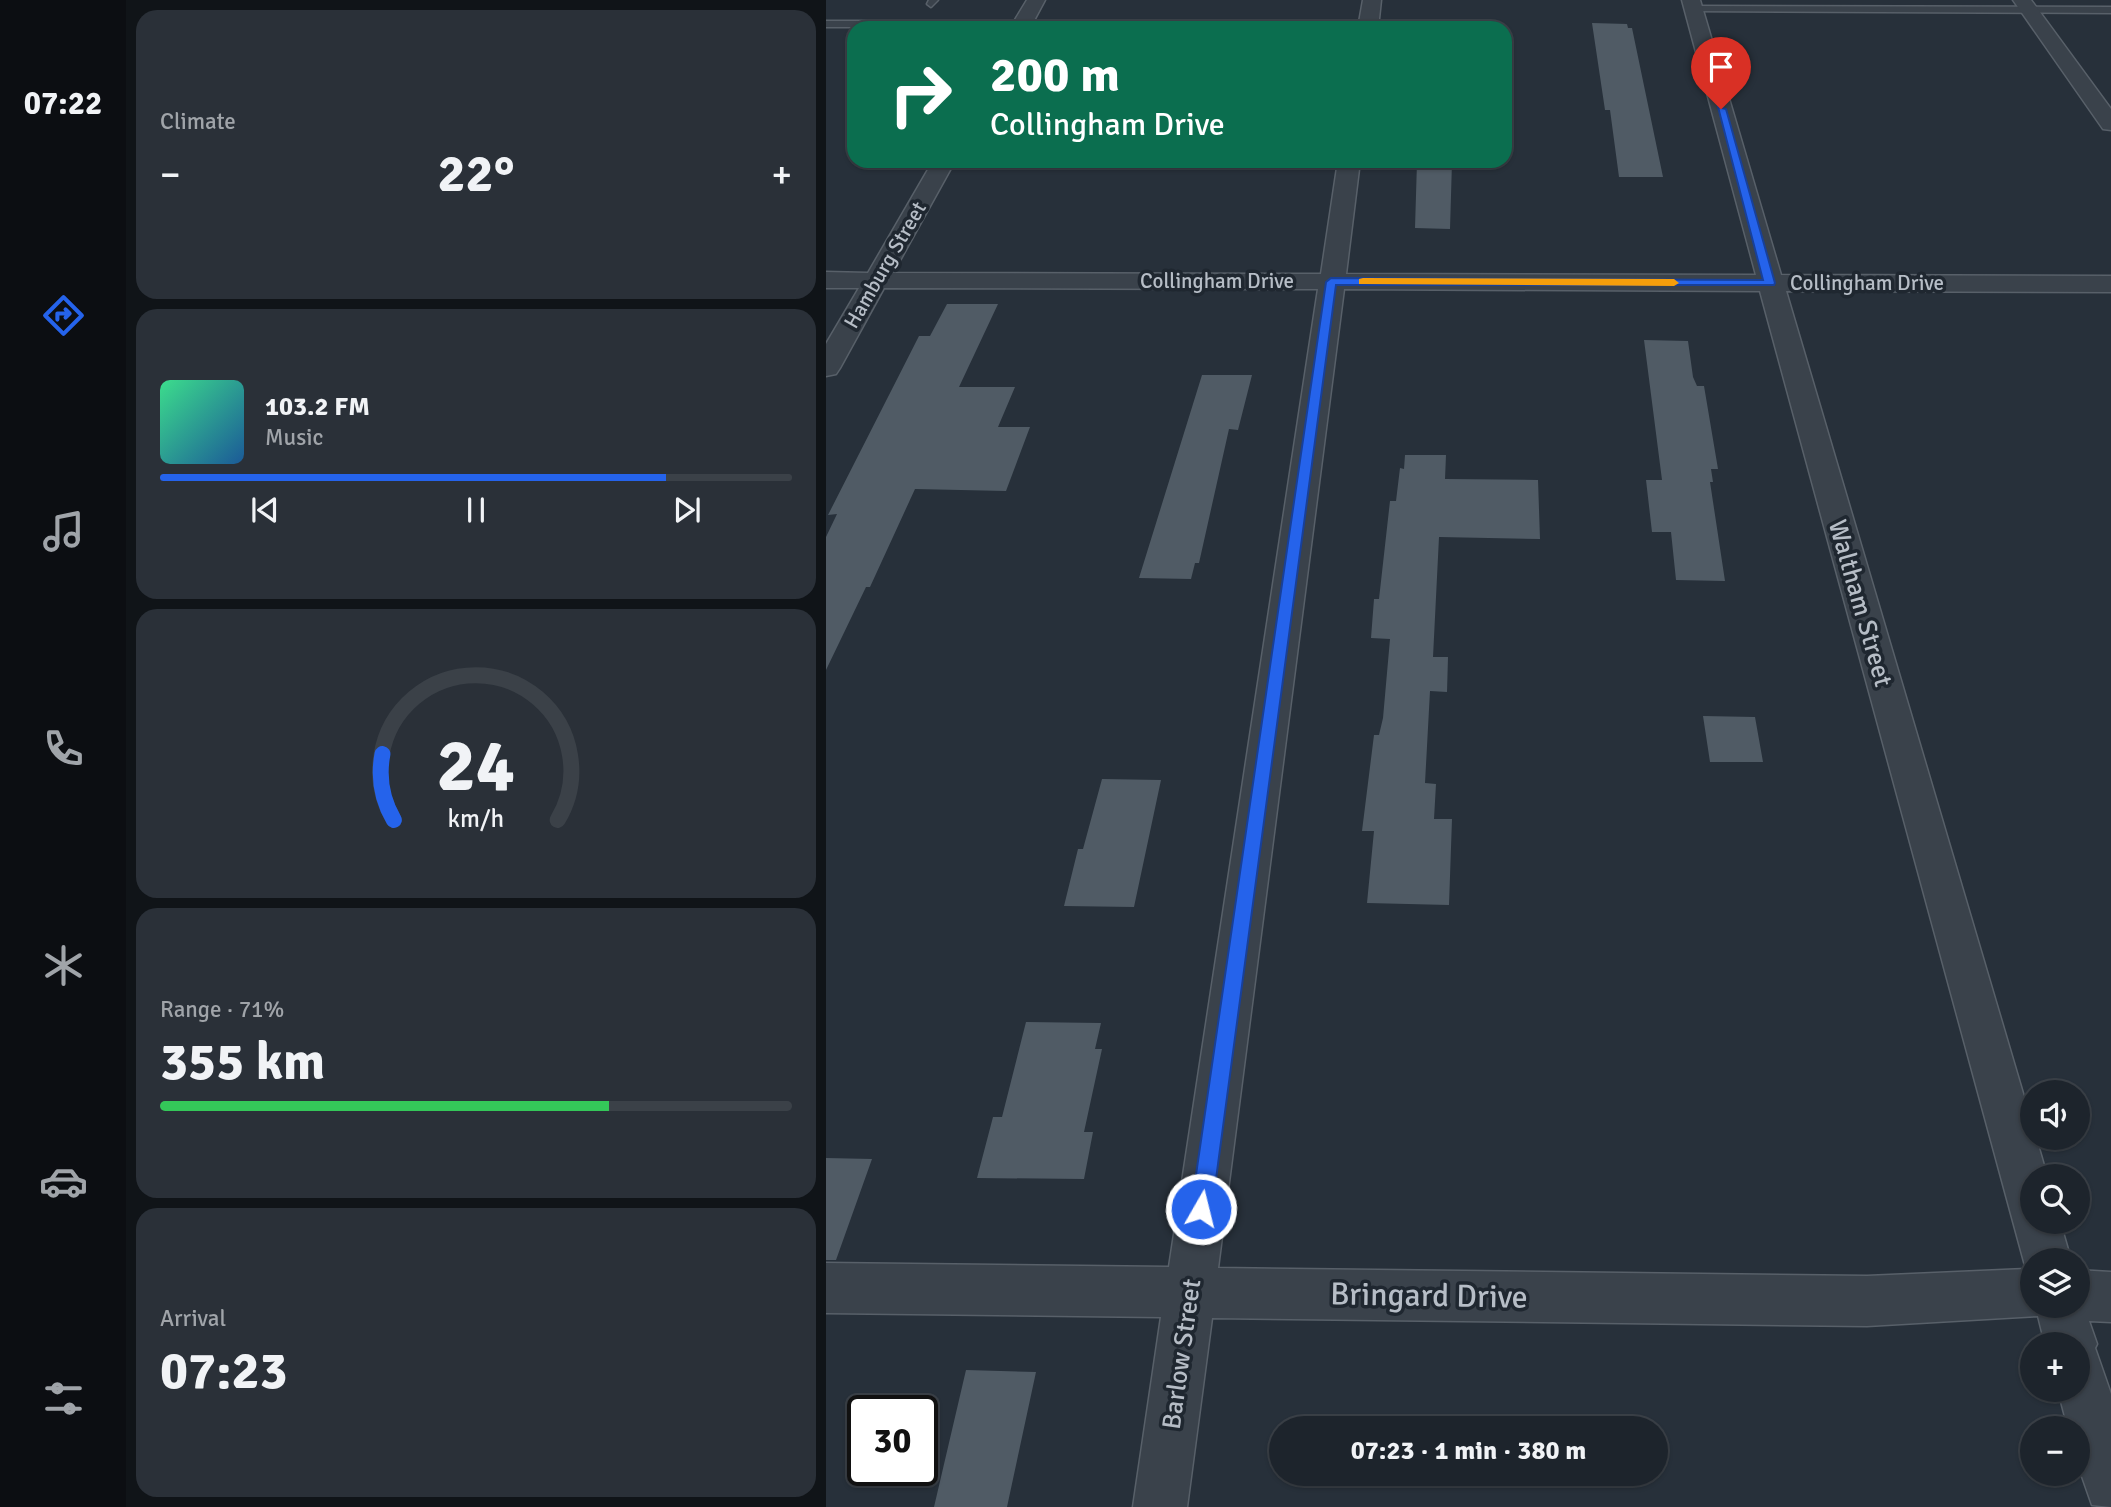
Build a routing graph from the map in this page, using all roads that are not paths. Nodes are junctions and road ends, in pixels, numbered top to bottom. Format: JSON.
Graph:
{"nodes":[{"id":1,"x":1036,"y":0,"type":"edge"},
{"id":2,"x":1372,"y":0,"type":"edge"},
{"id":3,"x":1692,"y":5,"type":"edge"},
{"id":4,"x":2026,"y":5,"type":"edge"},
{"id":5,"x":2111,"y":10,"type":"edge"},
{"id":6,"x":1024,"y":21,"type":"edge"},
{"id":7,"x":1369,"y":21,"type":"edge"},
{"id":8,"x":826,"y":23,"type":"edge"},
{"id":9,"x":847,"y":23,"type":"edge"},
{"id":10,"x":2111,"y":124,"type":"edge"},
{"id":11,"x":940,"y":168,"type":"edge"},
{"id":12,"x":1348,"y":168,"type":"edge"},
{"id":13,"x":826,"y":280,"type":"edge"},
{"id":14,"x":876,"y":280,"type":"junction"},
{"id":15,"x":1331,"y":282,"type":"junction"},
{"id":16,"x":1770,"y":283,"type":"junction"},
{"id":17,"x":2111,"y":284,"type":"edge"},
{"id":18,"x":826,"y":368,"type":"edge"},
{"id":19,"x":2020,"y":1164,"type":"edge"},
{"id":20,"x":826,"y":1288,"type":"edge"},
{"id":21,"x":1190,"y":1291,"type":"junction"},
{"id":22,"x":2020,"y":1295,"type":"edge"},
{"id":23,"x":2090,"y":1296,"type":"edge"},
{"id":24,"x":2111,"y":1297,"type":"edge"},
{"id":25,"x":2087,"y":1402,"type":"edge"},
{"id":26,"x":2111,"y":1486,"type":"edge"},
{"id":27,"x":1160,"y":1507,"type":"edge"}],
"edges":[{"from":1,"to":6,"type":"street"},
{"from":2,"to":7,"type":"street"},
{"from":3,"to":4,"type":"lane"},
{"from":3,"to":16,"type":"street","name":"Waltham Street"},
{"from":4,"to":5,"type":"lane"},
{"from":4,"to":10,"type":"street"},
{"from":8,"to":9,"type":"lane"},
{"from":11,"to":14,"type":"street","name":"Hamburg Street"},
{"from":12,"to":15,"type":"street","name":"Barlow Street"},
{"from":13,"to":14,"type":"street","name":"Collingham Drive"},
{"from":14,"to":15,"type":"street","name":"Collingham Drive"},
{"from":14,"to":18,"type":"street","name":"Hamburg Street"},
{"from":15,"to":16,"type":"street","name":"Collingham Drive"},
{"from":15,"to":21,"type":"street","name":"Barlow Street"},
{"from":16,"to":17,"type":"street","name":"Collingham Drive"},
{"from":16,"to":19,"type":"street","name":"Waltham Street"},
{"from":20,"to":21,"type":"street","name":"Bringard Drive"},
{"from":21,"to":22,"type":"street","name":"Bringard Drive"},
{"from":21,"to":27,"type":"street","name":"Barlow Street"},
{"from":23,"to":24,"type":"street"},
{"from":25,"to":26,"type":"street"}]}
